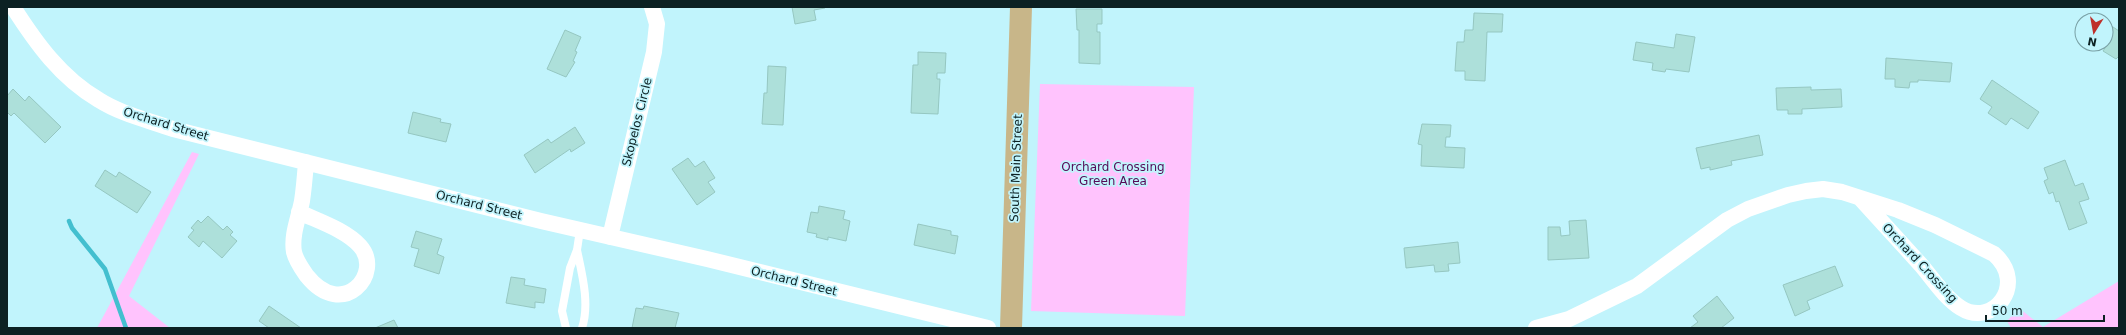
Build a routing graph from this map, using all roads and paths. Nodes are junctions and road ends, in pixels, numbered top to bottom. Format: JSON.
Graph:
{"nodes":[{"id":1,"x":13,"y":7,"type":"edge"},
{"id":2,"x":652,"y":7,"type":"edge"},
{"id":3,"x":1021,"y":7,"type":"edge"},
{"id":4,"x":306,"y":162,"type":"junction"},
{"id":5,"x":1861,"y":199,"type":"junction"},
{"id":6,"x":299,"y":212,"type":"junction"},
{"id":7,"x":580,"y":230,"type":"junction"},
{"id":8,"x":610,"y":237,"type":"junction"},
{"id":9,"x":577,"y":250,"type":"junction"},
{"id":10,"x":566,"y":328,"type":"edge"},
{"id":11,"x":582,"y":328,"type":"edge"},
{"id":12,"x":988,"y":328,"type":"edge"},
{"id":13,"x":1011,"y":328,"type":"edge"},
{"id":14,"x":1536,"y":328,"type":"edge"}],
"edges":[{"from":1,"to":4,"type":"street","name":"Orchard Street"},
{"from":2,"to":8,"type":"street","name":"Skopelos Circle"},
{"from":3,"to":13,"type":"main road","name":"South Main Street"},
{"from":4,"to":6,"type":"street"},
{"from":4,"to":7,"type":"street","name":"Orchard Street"},
{"from":5,"to":5,"type":"street","name":"Orchard Crossing"},
{"from":5,"to":14,"type":"street","name":"Orchard Crossing"},
{"from":6,"to":6,"type":"street"},
{"from":7,"to":8,"type":"street","name":"Orchard Street"},
{"from":7,"to":9,"type":"lane"},
{"from":8,"to":12,"type":"street","name":"Orchard Street"},
{"from":9,"to":10,"type":"lane"},
{"from":9,"to":11,"type":"lane"}]}
